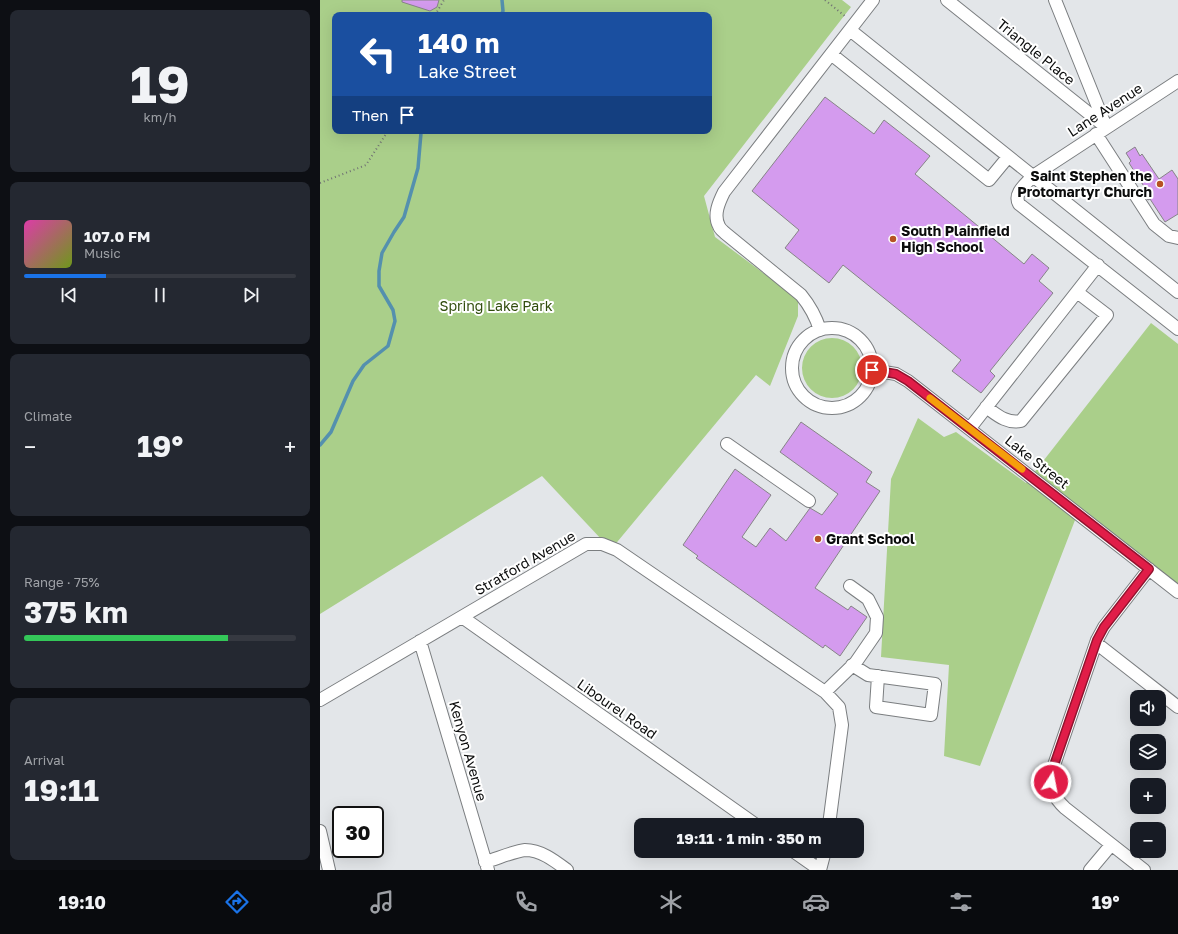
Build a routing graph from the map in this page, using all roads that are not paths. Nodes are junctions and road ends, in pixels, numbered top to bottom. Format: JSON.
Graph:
{"nodes":[{"id":1,"x":873,"y":0,"type":"edge"},
{"id":2,"x":947,"y":0,"type":"edge"},
{"id":3,"x":1055,"y":0,"type":"edge"},
{"id":4,"x":852,"y":27,"type":"junction"},
{"id":5,"x":831,"y":54,"type":"junction"},
{"id":6,"x":1178,"y":80,"type":"edge"},
{"id":7,"x":1101,"y":131,"type":"junction"},
{"id":8,"x":1008,"y":157,"type":"junction"},
{"id":9,"x":1032,"y":176,"type":"junction"},
{"id":10,"x":1178,"y":238,"type":"edge"},
{"id":11,"x":1098,"y":265,"type":"junction"},
{"id":12,"x":1077,"y":292,"type":"junction"},
{"id":13,"x":1178,"y":292,"type":"edge"},
{"id":14,"x":1178,"y":329,"type":"edge"},
{"id":15,"x":820,"y":330,"type":"junction"},
{"id":16,"x":872,"y":370,"type":"junction"},
{"id":17,"x":986,"y":407,"type":"junction"},
{"id":18,"x":970,"y":428,"type":"junction"},
{"id":19,"x":727,"y":444,"type":"dead end"},
{"id":20,"x":809,"y":501,"type":"dead end"},
{"id":21,"x":1149,"y":569,"type":"junction"},
{"id":22,"x":850,"y":586,"type":"dead end"},
{"id":23,"x":1178,"y":592,"type":"edge"},
{"id":24,"x":462,"y":617,"type":"junction"},
{"id":25,"x":420,"y":641,"type":"junction"},
{"id":26,"x":1096,"y":643,"type":"junction"},
{"id":27,"x":852,"y":665,"type":"junction"},
{"id":28,"x":878,"y":676,"type":"junction"},
{"id":29,"x":825,"y":692,"type":"junction"},
{"id":30,"x":320,"y":700,"type":"edge"},
{"id":31,"x":1178,"y":707,"type":"edge"},
{"id":32,"x":746,"y":818,"type":"edge"},
{"id":33,"x":830,"y":818,"type":"edge"},
{"id":34,"x":320,"y":831,"type":"edge"},
{"id":35,"x":1112,"y":845,"type":"junction"},
{"id":36,"x":803,"y":858,"type":"edge"},
{"id":37,"x":823,"y":858,"type":"edge"},
{"id":38,"x":487,"y":866,"type":"edge"},
{"id":39,"x":329,"y":870,"type":"edge"},
{"id":40,"x":567,"y":870,"type":"edge"},
{"id":41,"x":820,"y":870,"type":"edge"},
{"id":42,"x":1090,"y":870,"type":"edge"},
{"id":43,"x":1144,"y":870,"type":"edge"}],
"edges":[{"from":1,"to":4,"type":"street"},
{"from":2,"to":7,"type":"street","name":"Triangle Place"},
{"from":3,"to":7,"type":"street"},
{"from":4,"to":5,"type":"street"},
{"from":4,"to":8,"type":"street"},
{"from":5,"to":8,"type":"street"},
{"from":5,"to":15,"type":"street"},
{"from":6,"to":7,"type":"street","name":"Lane Avenue"},
{"from":7,"to":9,"type":"street","name":"Lane Avenue"},
{"from":7,"to":10,"type":"street"},
{"from":8,"to":9,"type":"street"},
{"from":9,"to":11,"type":"street"},
{"from":9,"to":13,"type":"street"},
{"from":11,"to":12,"type":"street"},
{"from":11,"to":14,"type":"street"},
{"from":12,"to":17,"type":"street"},
{"from":12,"to":17,"type":"street"},
{"from":15,"to":16,"type":"street"},
{"from":15,"to":16,"type":"street"},
{"from":16,"to":18,"type":"street","name":"Lake Street"},
{"from":17,"to":18,"type":"street"},
{"from":18,"to":21,"type":"street","name":"Lake Street"},
{"from":19,"to":20,"type":"street"},
{"from":21,"to":23,"type":"street","name":"Lake Street"},
{"from":21,"to":26,"type":"street"},
{"from":22,"to":27,"type":"street"},
{"from":24,"to":25,"type":"street","name":"Stratford Avenue"},
{"from":24,"to":29,"type":"street","name":"Stratford Avenue"},
{"from":24,"to":32,"type":"street","name":"Libourel Road"},
{"from":25,"to":30,"type":"street","name":"Stratford Avenue"},
{"from":25,"to":38,"type":"street","name":"Kenyon Avenue"},
{"from":26,"to":31,"type":"street"},
{"from":26,"to":35,"type":"street"},
{"from":27,"to":28,"type":"street"},
{"from":27,"to":29,"type":"street"},
{"from":28,"to":28,"type":"street"},
{"from":29,"to":33,"type":"street","name":"Stratford Avenue"},
{"from":34,"to":39,"type":"street"},
{"from":35,"to":42,"type":"street"},
{"from":35,"to":43,"type":"street"},
{"from":36,"to":41,"type":"street"},
{"from":37,"to":41,"type":"street"},
{"from":38,"to":40,"type":"street"}]}
